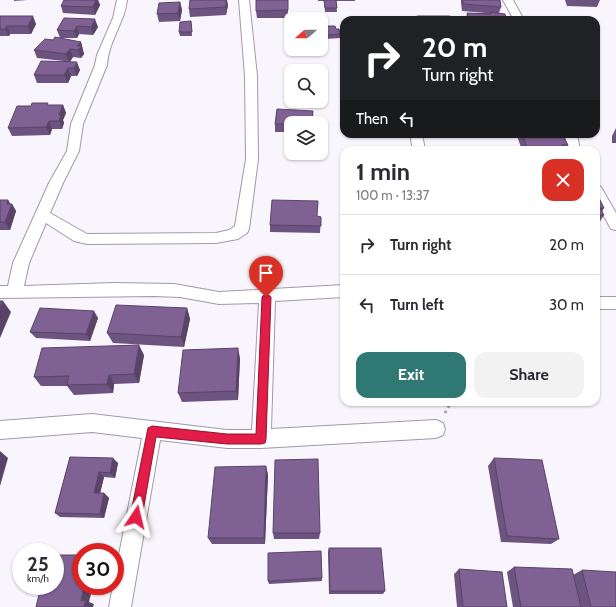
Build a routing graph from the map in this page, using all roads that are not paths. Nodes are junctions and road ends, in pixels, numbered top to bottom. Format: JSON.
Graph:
{"nodes":[{"id":1,"x":122,"y":0,"type":"edge"},
{"id":2,"x":244,"y":0,"type":"edge"},
{"id":3,"x":508,"y":0,"type":"edge"},
{"id":4,"x":517,"y":16,"type":"edge"},
{"id":5,"x":600,"y":197,"type":"edge"},
{"id":6,"x":43,"y":215,"type":"junction"},
{"id":7,"x":616,"y":225,"type":"edge"},
{"id":8,"x":340,"y":291,"type":"edge"},
{"id":9,"x":8,"y":292,"type":"edge"},
{"id":10,"x":266,"y":297,"type":"junction"},
{"id":11,"x":600,"y":302,"type":"edge"},
{"id":12,"x":616,"y":303,"type":"edge"},
{"id":13,"x":436,"y":429,"type":"dead end"},
{"id":14,"x":0,"y":430,"type":"edge"},
{"id":15,"x":152,"y":432,"type":"junction"},
{"id":16,"x":261,"y":439,"type":"junction"},
{"id":17,"x":120,"y":607,"type":"edge"}],
"edges":[{"from":1,"to":6,"type":"street"},
{"from":2,"to":6,"type":"street"},
{"from":3,"to":4,"type":"street"},
{"from":5,"to":7,"type":"street"},
{"from":6,"to":9,"type":"street"},
{"from":8,"to":10,"type":"street"},
{"from":9,"to":10,"type":"street"},
{"from":10,"to":16,"type":"street"},
{"from":11,"to":12,"type":"street"},
{"from":13,"to":16,"type":"street"},
{"from":14,"to":15,"type":"street"},
{"from":15,"to":16,"type":"street"},
{"from":15,"to":17,"type":"street"}]}
